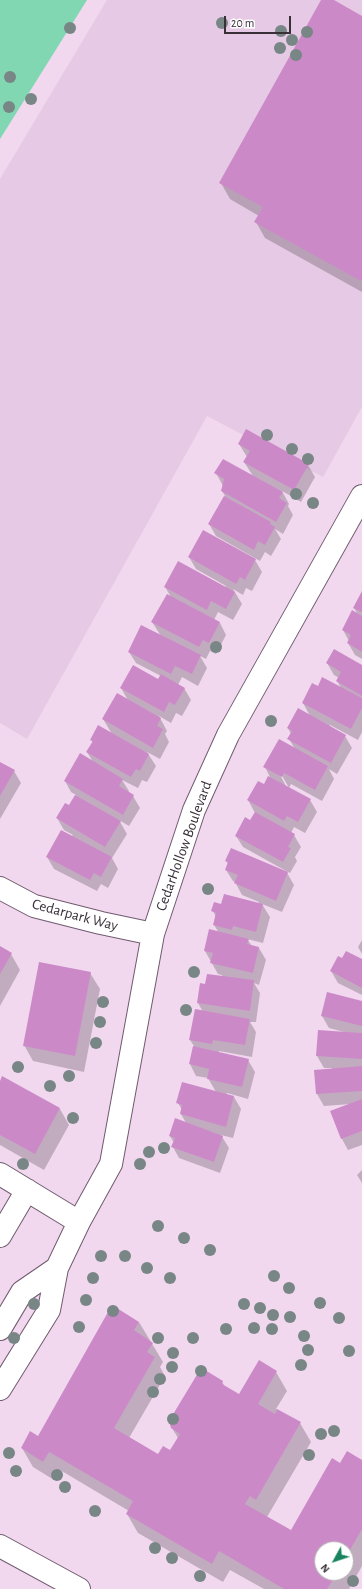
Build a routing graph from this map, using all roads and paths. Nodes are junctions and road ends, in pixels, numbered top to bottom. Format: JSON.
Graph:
{"nodes":[{"id":1,"x":362,"y":496,"type":"edge"},
{"id":2,"x":0,"y":888,"type":"edge"},
{"id":3,"x":152,"y":934,"type":"junction"},
{"id":4,"x":0,"y":1174,"type":"edge"},
{"id":5,"x":27,"y":1190,"type":"junction"},
{"id":6,"x":79,"y":1222,"type":"junction"},
{"id":7,"x":0,"y":1236,"type":"edge"},
{"id":8,"x":57,"y":1268,"type":"junction"},
{"id":9,"x":0,"y":1329,"type":"edge"},
{"id":10,"x":0,"y":1389,"type":"edge"},
{"id":11,"x":0,"y":1546,"type":"edge"},
{"id":12,"x":79,"y":1589,"type":"edge"}],
"edges":[{"from":1,"to":3,"type":"street","name":"CedarHollow Boulevard"},
{"from":2,"to":3,"type":"street","name":"Cedarpark Way"},
{"from":3,"to":6,"type":"street","name":"CedarHollow Boulevard"},
{"from":4,"to":5,"type":"street"},
{"from":5,"to":6,"type":"street"},
{"from":5,"to":7,"type":"street"},
{"from":6,"to":8,"type":"street"},
{"from":8,"to":9,"type":"street"},
{"from":8,"to":10,"type":"street"},
{"from":11,"to":12,"type":"street"}]}
